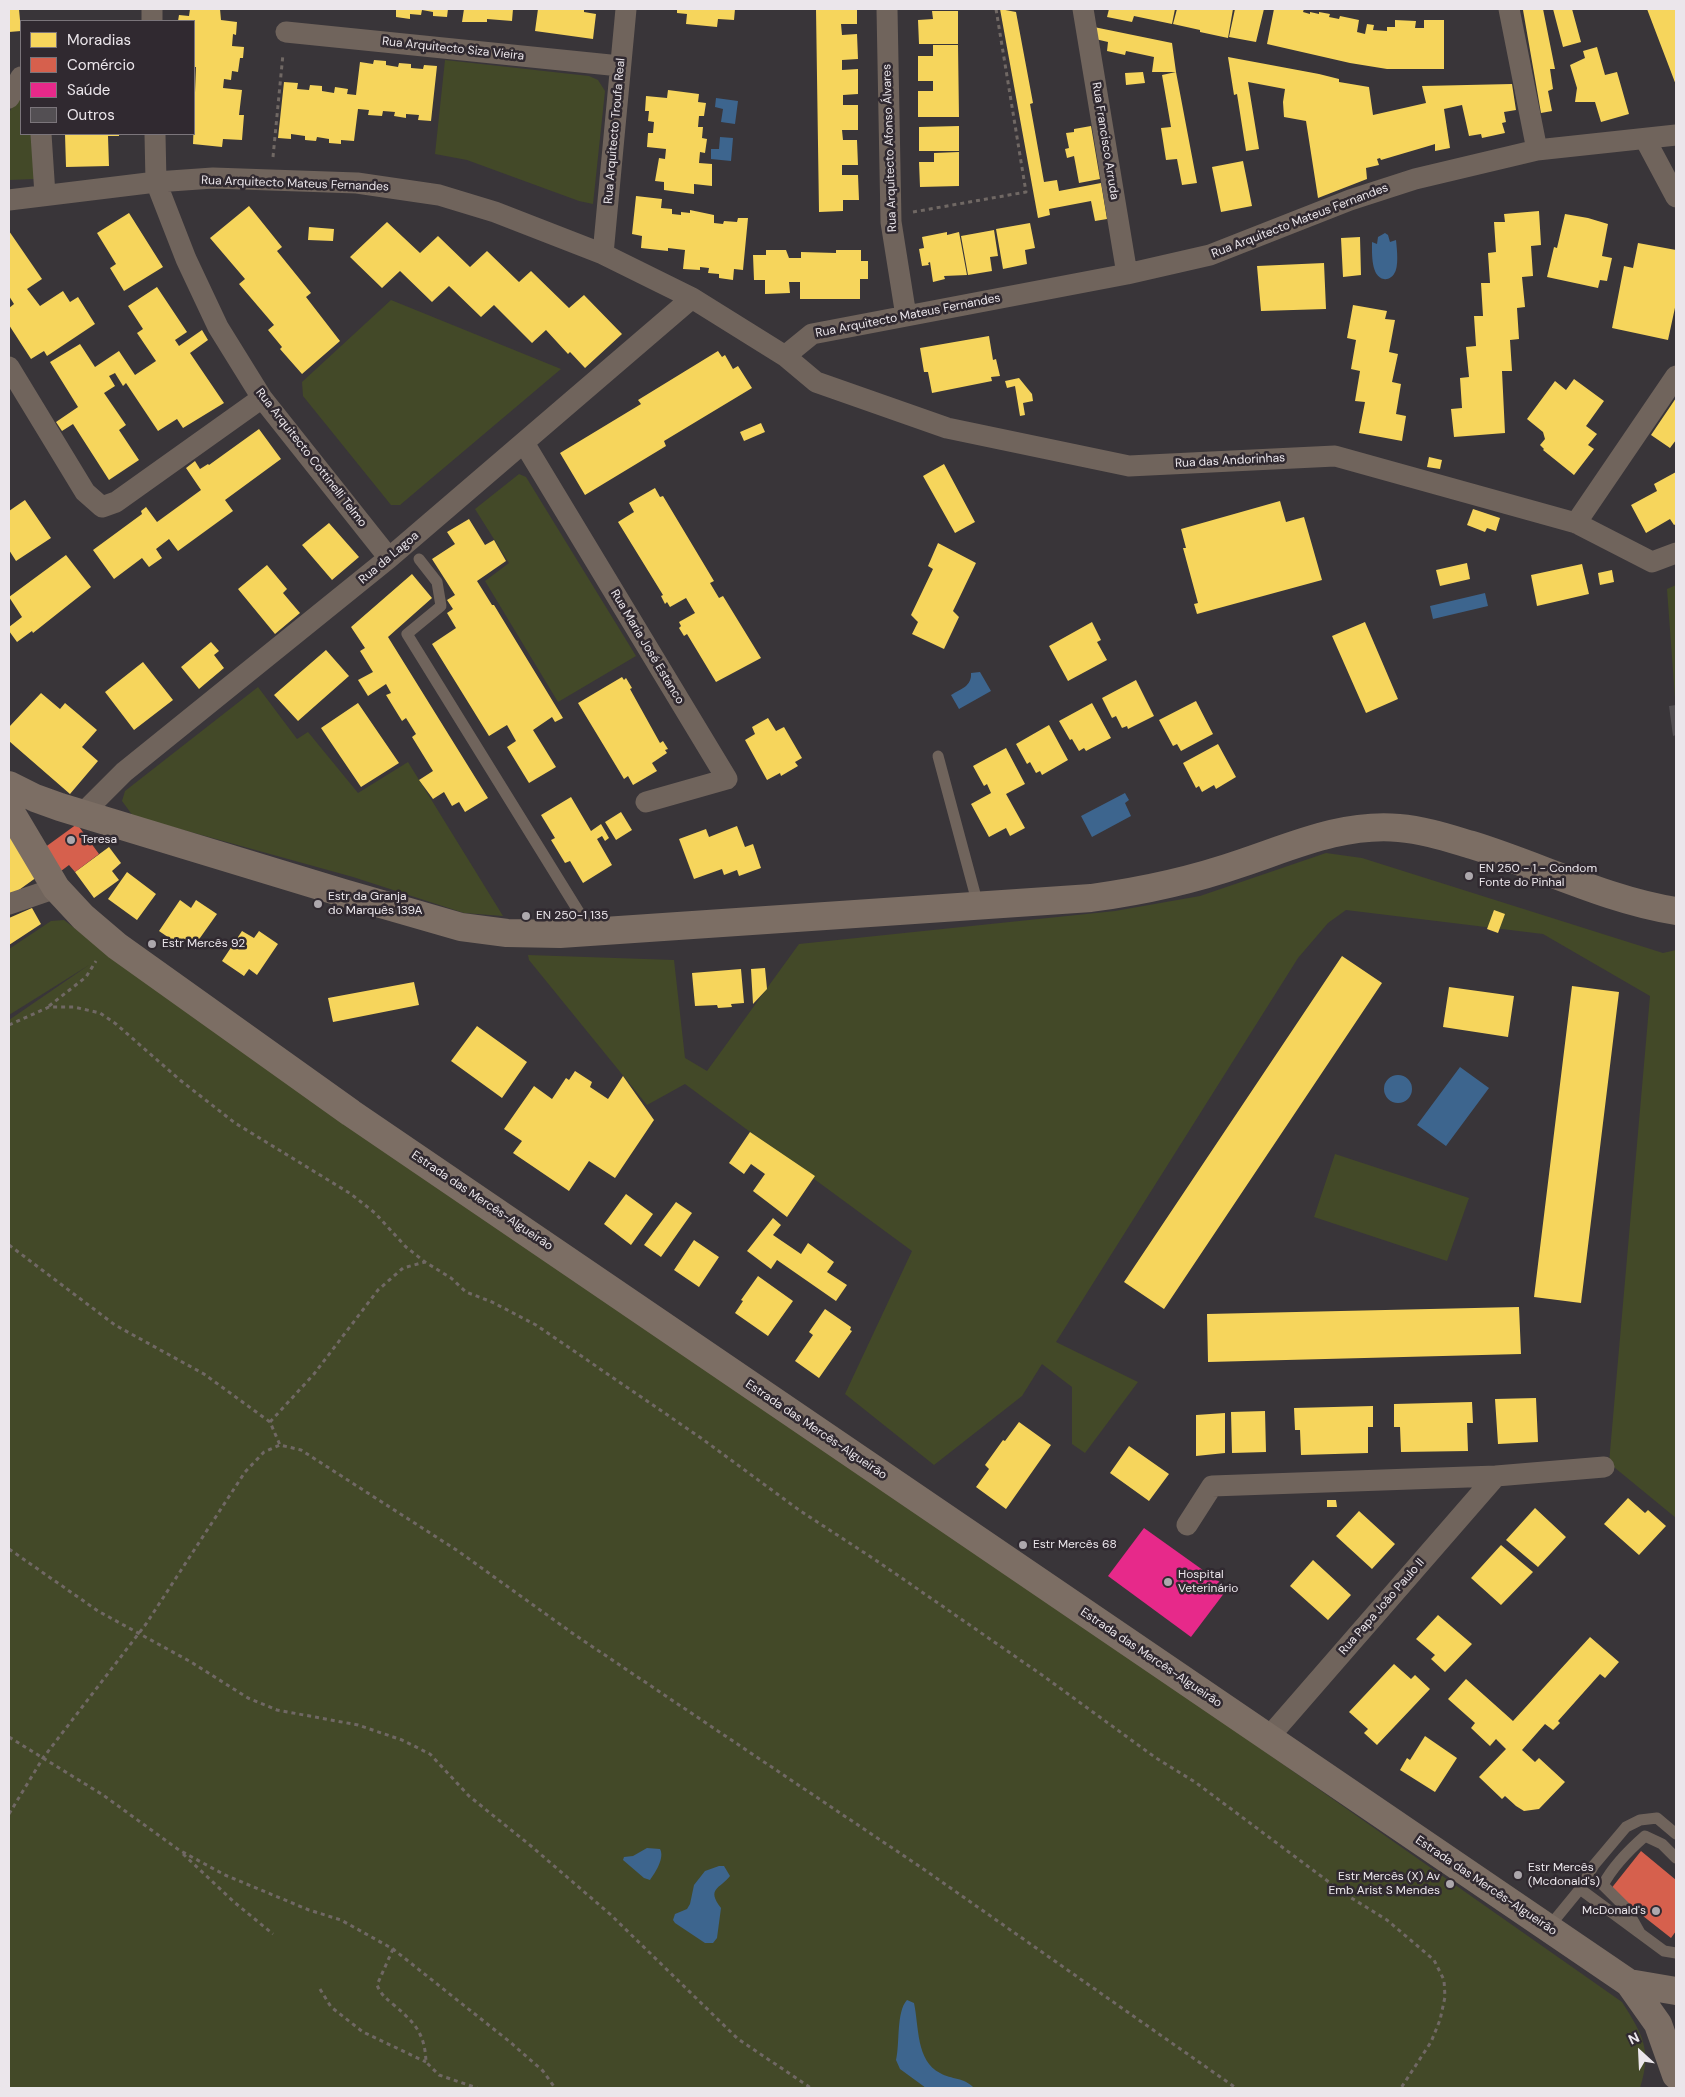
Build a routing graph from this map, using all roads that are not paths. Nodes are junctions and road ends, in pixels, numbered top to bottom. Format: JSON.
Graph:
{"nodes":[{"id":1,"x":626,"y":9,"type":"edge"},
{"id":2,"x":887,"y":9,"type":"edge"},
{"id":3,"x":1082,"y":9,"type":"edge"},
{"id":4,"x":1510,"y":9,"type":"edge"},
{"id":5,"x":286,"y":32,"type":"road end"},
{"id":6,"x":620,"y":66,"type":"junction"},
{"id":7,"x":20,"y":79,"type":"edge"},
{"id":8,"x":9,"y":98,"type":"edge"},
{"id":9,"x":42,"y":135,"type":"edge"},
{"id":10,"x":155,"y":135,"type":"edge"},
{"id":11,"x":1676,"y":135,"type":"edge"},
{"id":12,"x":1645,"y":139,"type":"junction"},
{"id":13,"x":1537,"y":150,"type":"junction"},
{"id":14,"x":156,"y":182,"type":"junction"},
{"id":15,"x":45,"y":195,"type":"junction"},
{"id":16,"x":1676,"y":198,"type":"edge"},
{"id":17,"x":9,"y":200,"type":"edge"},
{"id":18,"x":603,"y":254,"type":"junction"},
{"id":19,"x":1127,"y":274,"type":"junction"},
{"id":20,"x":692,"y":298,"type":"junction"},
{"id":21,"x":906,"y":316,"type":"junction"},
{"id":22,"x":785,"y":356,"type":"junction"},
{"id":23,"x":9,"y":367,"type":"edge"},
{"id":24,"x":1676,"y":376,"type":"edge"},
{"id":25,"x":262,"y":398,"type":"junction"},
{"id":26,"x":524,"y":442,"type":"junction"},
{"id":27,"x":1576,"y":523,"type":"junction"},
{"id":28,"x":1676,"y":553,"type":"edge"},
{"id":29,"x":389,"y":558,"type":"junction"},
{"id":30,"x":419,"y":559,"type":"dead end"},
{"id":31,"x":938,"y":756,"type":"dead end"},
{"id":32,"x":9,"y":785,"type":"edge"},
{"id":33,"x":646,"y":802,"type":"dead end"},
{"id":34,"x":9,"y":810,"type":"edge"},
{"id":35,"x":71,"y":811,"type":"junction"},
{"id":36,"x":32,"y":846,"type":"junction"},
{"id":37,"x":56,"y":888,"type":"junction"},
{"id":38,"x":9,"y":904,"type":"edge"},
{"id":39,"x":978,"y":905,"type":"junction"},
{"id":40,"x":1676,"y":911,"type":"edge"},
{"id":41,"x":591,"y":932,"type":"junction"},
{"id":42,"x":1604,"y":1466,"type":"dead end"},
{"id":43,"x":1496,"y":1476,"type":"junction"},
{"id":44,"x":1187,"y":1525,"type":"dead end"},
{"id":45,"x":1268,"y":1738,"type":"junction"},
{"id":46,"x":1676,"y":1834,"type":"edge"},
{"id":47,"x":1676,"y":1858,"type":"edge"},
{"id":48,"x":1580,"y":1889,"type":"junction"},
{"id":49,"x":1548,"y":1928,"type":"junction"},
{"id":50,"x":1640,"y":1933,"type":"junction"},
{"id":51,"x":1676,"y":1953,"type":"edge"},
{"id":52,"x":1628,"y":1984,"type":"junction"},
{"id":53,"x":1676,"y":1991,"type":"edge"},
{"id":54,"x":1676,"y":2010,"type":"edge"},
{"id":55,"x":1670,"y":2059,"type":"edge"},
{"id":56,"x":1659,"y":2088,"type":"edge"}],
"edges":[{"from":1,"to":6,"type":"street","name":"Rua Arquitecto Troufa Real"},
{"from":2,"to":21,"type":"street","name":"Rua Arquitecto Afonso Álvares"},
{"from":3,"to":19,"type":"street","name":"Rua Francisco Arruda"},
{"from":4,"to":13,"type":"street"},
{"from":5,"to":6,"type":"street","name":"Rua Arquitecto Siza Vieira"},
{"from":6,"to":18,"type":"street","name":"Rua Arquitecto Troufa Real"},
{"from":7,"to":8,"type":"street"},
{"from":9,"to":15,"type":"street"},
{"from":10,"to":14,"type":"street","name":"Rua Arquitecto Cottinelli Telmo"},
{"from":11,"to":12,"type":"street","name":"Rua Arquitecto Mateus Fernandes"},
{"from":12,"to":13,"type":"street","name":"Rua Arquitecto Mateus Fernandes"},
{"from":12,"to":16,"type":"street"},
{"from":13,"to":19,"type":"street","name":"Rua Arquitecto Mateus Fernandes"},
{"from":14,"to":15,"type":"street","name":"Rua Arquitecto Mateus Fernandes"},
{"from":14,"to":18,"type":"street","name":"Rua Arquitecto Mateus Fernandes"},
{"from":14,"to":25,"type":"street","name":"Rua Arquitecto Cottinelli Telmo"},
{"from":15,"to":17,"type":"street","name":"Rua Arquitecto Mateus Fernandes"},
{"from":18,"to":20,"type":"street","name":"Rua Arquitecto Mateus Fernandes"},
{"from":19,"to":21,"type":"street","name":"Rua Arquitecto Mateus Fernandes"},
{"from":20,"to":22,"type":"street","name":"Rua Arquitecto Mateus Fernandes"},
{"from":20,"to":26,"type":"street","name":"Rua da Lagoa"},
{"from":21,"to":22,"type":"street","name":"Rua Arquitecto Mateus Fernandes"},
{"from":22,"to":27,"type":"street","name":"Rua das Andorinhas"},
{"from":23,"to":25,"type":"street"},
{"from":24,"to":27,"type":"street"},
{"from":25,"to":29,"type":"street","name":"Rua Arquitecto Cottinelli Telmo"},
{"from":26,"to":29,"type":"street","name":"Rua da Lagoa"},
{"from":26,"to":33,"type":"street","name":"Rua Maria José Estanco"},
{"from":27,"to":28,"type":"street","name":"Rua das Andorinhas"},
{"from":29,"to":35,"type":"street","name":"Rua da Lagoa"},
{"from":30,"to":41,"type":"lane"},
{"from":31,"to":39,"type":"lane"},
{"from":32,"to":35,"type":"street"},
{"from":34,"to":36,"type":"street","name":"Estrada das Mercês-Algueirão"},
{"from":35,"to":36,"type":"street"},
{"from":35,"to":41,"type":"street"},
{"from":36,"to":37,"type":"street","name":"Estrada das Mercês-Algueirão"},
{"from":37,"to":38,"type":"street"},
{"from":37,"to":45,"type":"street","name":"Estrada das Mercês-Algueirão"},
{"from":39,"to":40,"type":"street"},
{"from":39,"to":41,"type":"street"},
{"from":42,"to":43,"type":"street"},
{"from":43,"to":44,"type":"street"},
{"from":43,"to":45,"type":"street","name":"Rua Papa João Paulo II"},
{"from":45,"to":49,"type":"street","name":"Estrada das Mercês-Algueirão"},
{"from":46,"to":48,"type":"lane"},
{"from":47,"to":50,"type":"lane"},
{"from":48,"to":49,"type":"lane"},
{"from":48,"to":50,"type":"lane"},
{"from":49,"to":52,"type":"street","name":"Estrada das Mercês-Algueirão"},
{"from":50,"to":51,"type":"lane"},
{"from":52,"to":53,"type":"street","name":"Estrada das Mercês-Algueirão"},
{"from":52,"to":55,"type":"street","name":"Estrada das Mercês-Algueirão"},
{"from":54,"to":55,"type":"street"},
{"from":55,"to":56,"type":"street"}]}
